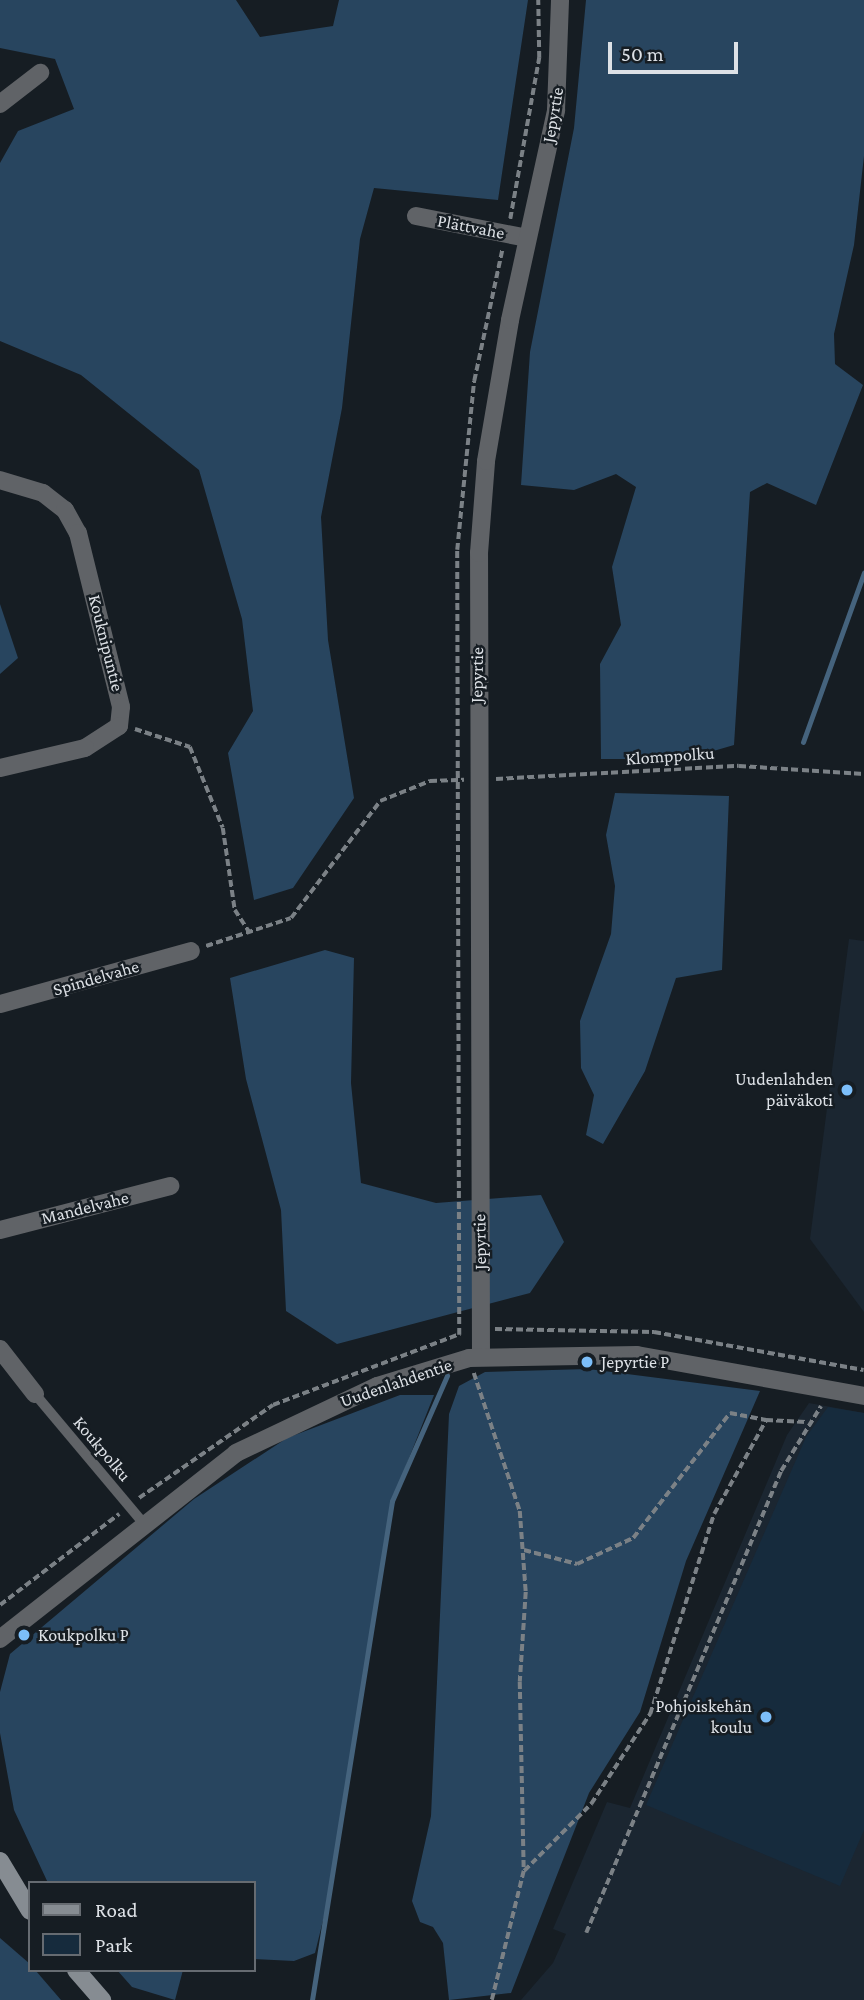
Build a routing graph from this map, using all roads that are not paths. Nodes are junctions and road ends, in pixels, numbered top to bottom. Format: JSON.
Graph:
{"nodes":[{"id":1,"x":560,"y":0,"type":"edge"},
{"id":2,"x":40,"y":73,"type":"dead end"},
{"id":3,"x":0,"y":104,"type":"edge"},
{"id":4,"x":416,"y":216,"type":"dead end"},
{"id":5,"x":527,"y":237,"type":"junction"},
{"id":6,"x":0,"y":480,"type":"edge"},
{"id":7,"x":0,"y":768,"type":"edge"},
{"id":8,"x":191,"y":951,"type":"road end"},
{"id":9,"x":0,"y":1003,"type":"edge"},
{"id":10,"x":170,"y":1186,"type":"dead end"},
{"id":11,"x":0,"y":1230,"type":"edge"},
{"id":12,"x":0,"y":1349,"type":"edge"},
{"id":13,"x":475,"y":1357,"type":"junction"},
{"id":14,"x":34,"y":1394,"type":"joint"},
{"id":15,"x":864,"y":1396,"type":"edge"},
{"id":16,"x":144,"y":1524,"type":"junction"},
{"id":17,"x":0,"y":1639,"type":"edge"},
{"id":18,"x":0,"y":1861,"type":"edge"},
{"id":19,"x":28,"y":1908,"type":"edge"},
{"id":20,"x":78,"y":1972,"type":"edge"},
{"id":21,"x":102,"y":2000,"type":"edge"}],
"edges":[{"from":1,"to":5,"type":"street","name":"Jepyrtie"},
{"from":2,"to":3,"type":"street"},
{"from":4,"to":5,"type":"street","name":"Plättvahe"},
{"from":5,"to":13,"type":"street","name":"Jepyrtie"},
{"from":6,"to":7,"type":"street","name":"Kouknipuntie"},
{"from":8,"to":9,"type":"street","name":"Spindelvahe"},
{"from":10,"to":11,"type":"street","name":"Mandelvahe"},
{"from":12,"to":14,"type":"street"},
{"from":13,"to":15,"type":"street","name":"Uudenlahdentie"},
{"from":13,"to":16,"type":"street","name":"Uudenlahdentie"},
{"from":14,"to":16,"type":"lane","name":"Koukpolku"},
{"from":16,"to":17,"type":"street","name":"Uudenlahdentie"},
{"from":18,"to":19,"type":"main road"},
{"from":20,"to":21,"type":"main road"}]}
